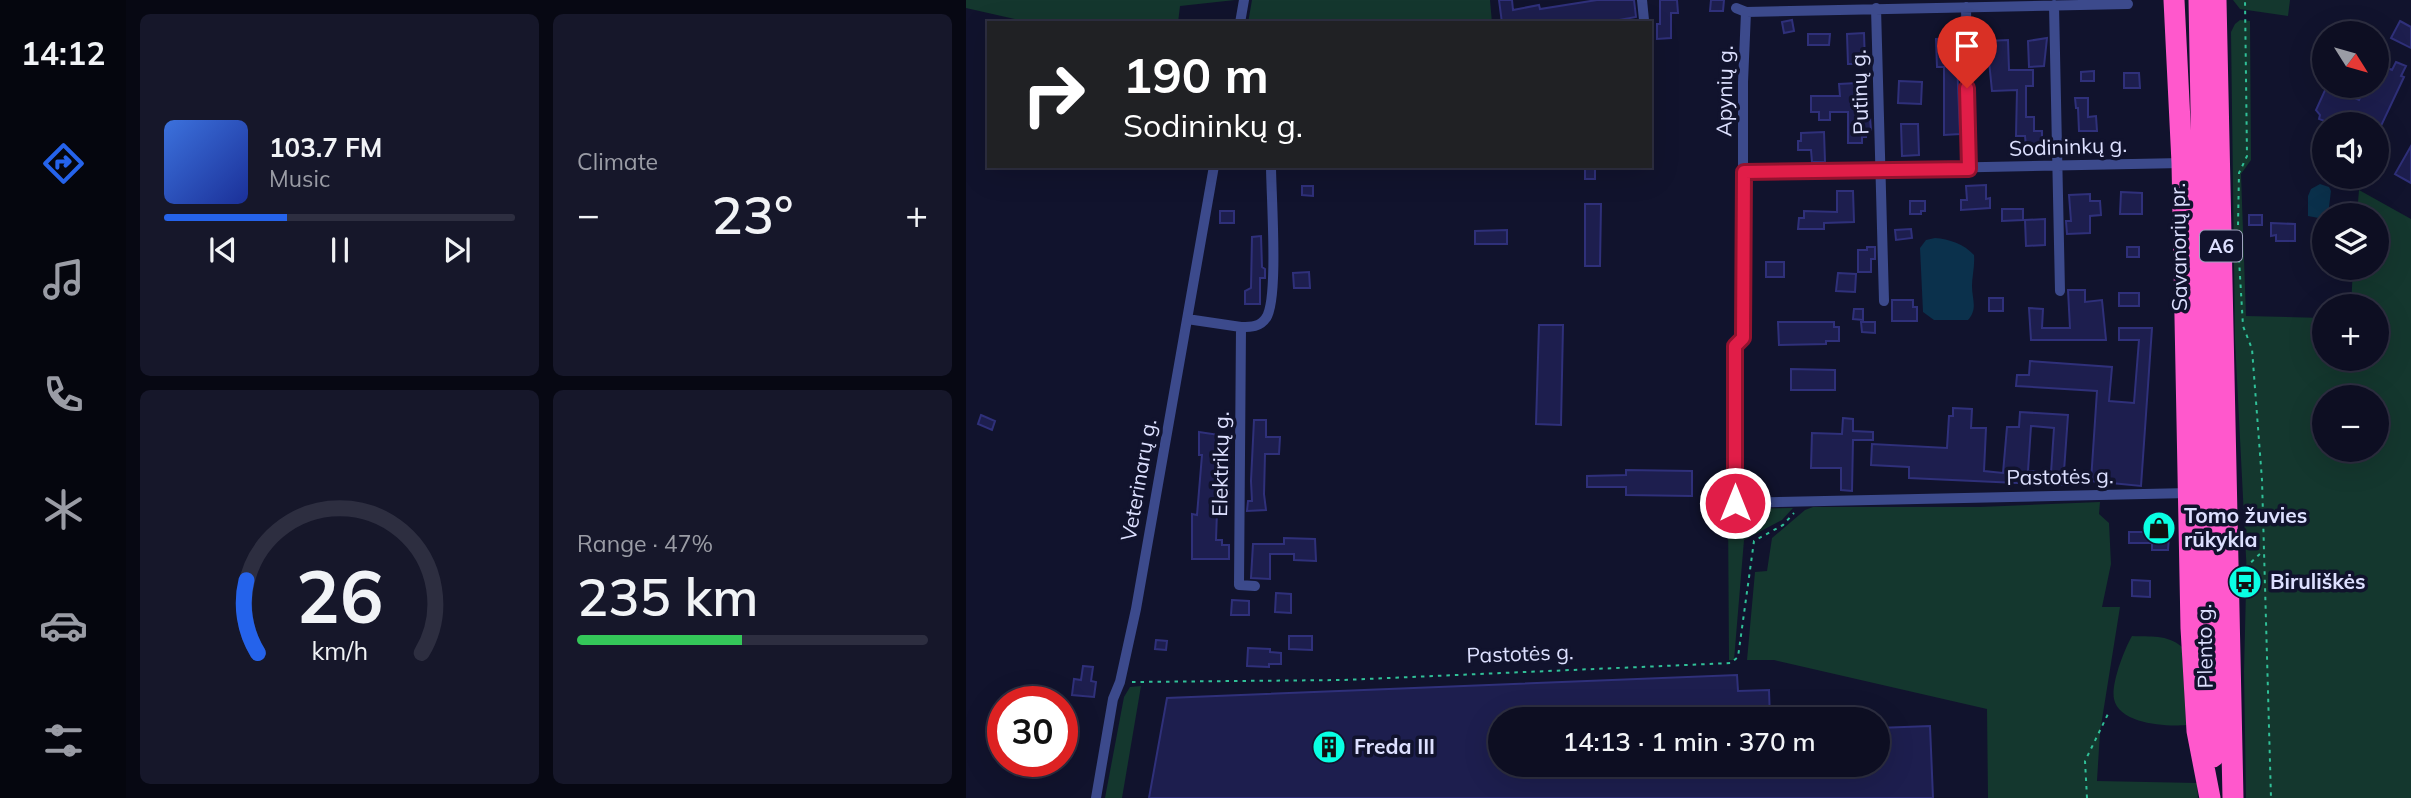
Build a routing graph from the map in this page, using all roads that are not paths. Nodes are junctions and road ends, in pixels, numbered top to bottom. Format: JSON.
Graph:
{"nodes":[{"id":1,"x":1244,"y":0,"type":"edge"},
{"id":2,"x":1642,"y":0,"type":"edge"},
{"id":3,"x":2175,"y":0,"type":"edge"},
{"id":4,"x":2199,"y":0,"type":"edge"},
{"id":5,"x":2216,"y":0,"type":"edge"},
{"id":6,"x":2128,"y":4,"type":"dead end"},
{"id":7,"x":2054,"y":5,"type":"junction"},
{"id":8,"x":1966,"y":7,"type":"junction"},
{"id":9,"x":1876,"y":8,"type":"junction"},
{"id":10,"x":1644,"y":20,"type":"dead end"},
{"id":11,"x":1240,"y":21,"type":"edge"},
{"id":12,"x":2182,"y":163,"type":"junction"},
{"id":13,"x":2058,"y":167,"type":"junction"},
{"id":14,"x":1214,"y":168,"type":"edge"},
{"id":15,"x":1271,"y":168,"type":"edge"},
{"id":16,"x":1969,"y":169,"type":"junction"},
{"id":17,"x":1882,"y":170,"type":"junction"},
{"id":18,"x":1744,"y":172,"type":"junction"},
{"id":19,"x":2060,"y":291,"type":"dead end"},
{"id":20,"x":1884,"y":301,"type":"dead end"},
{"id":21,"x":1187,"y":319,"type":"junction"},
{"id":22,"x":1241,"y":327,"type":"junction"},
{"id":23,"x":2208,"y":493,"type":"junction"},
{"id":24,"x":1735,"y":503,"type":"joint"},
{"id":25,"x":1255,"y":586,"type":"dead end"},
{"id":26,"x":1096,"y":798,"type":"edge"},
{"id":27,"x":2212,"y":798,"type":"edge"},
{"id":28,"x":2233,"y":798,"type":"edge"}],
"edges":[{"from":1,"to":11,"type":"street"},
{"from":2,"to":10,"type":"street"},
{"from":3,"to":12,"type":"highway"},
{"from":4,"to":23,"type":"highway","name":"Savanorių pr.","number":"A6"},
{"from":5,"to":23,"type":"highway","name":"Savanorių pr.","number":"A6"},
{"from":6,"to":7,"type":"street"},
{"from":7,"to":8,"type":"street"},
{"from":7,"to":13,"type":"street"},
{"from":8,"to":9,"type":"street"},
{"from":8,"to":16,"type":"street"},
{"from":9,"to":17,"type":"street","name":"Putinų g."},
{"from":9,"to":18,"type":"street","name":"Apynių g."},
{"from":12,"to":13,"type":"street","name":"Sodininkų g."},
{"from":12,"to":23,"type":"highway"},
{"from":13,"to":16,"type":"street","name":"Sodininkų g."},
{"from":13,"to":19,"type":"street"},
{"from":14,"to":21,"type":"street","name":"Veterinarų g."},
{"from":15,"to":22,"type":"street"},
{"from":16,"to":17,"type":"street","name":"Sodininkų g."},
{"from":17,"to":18,"type":"street","name":"Sodininkų g."},
{"from":17,"to":20,"type":"street","name":"Putinų g."},
{"from":18,"to":24,"type":"street","name":"Apynių g."},
{"from":21,"to":22,"type":"street"},
{"from":21,"to":26,"type":"street","name":"Veterinarų g."},
{"from":22,"to":25,"type":"street","name":"Elektrikų g."},
{"from":23,"to":24,"type":"street","name":"Pastotės g."},
{"from":23,"to":27,"type":"highway","name":"Plento g.","number":"A6"},
{"from":23,"to":28,"type":"highway","name":"Plento g.","number":"A6"}]}
